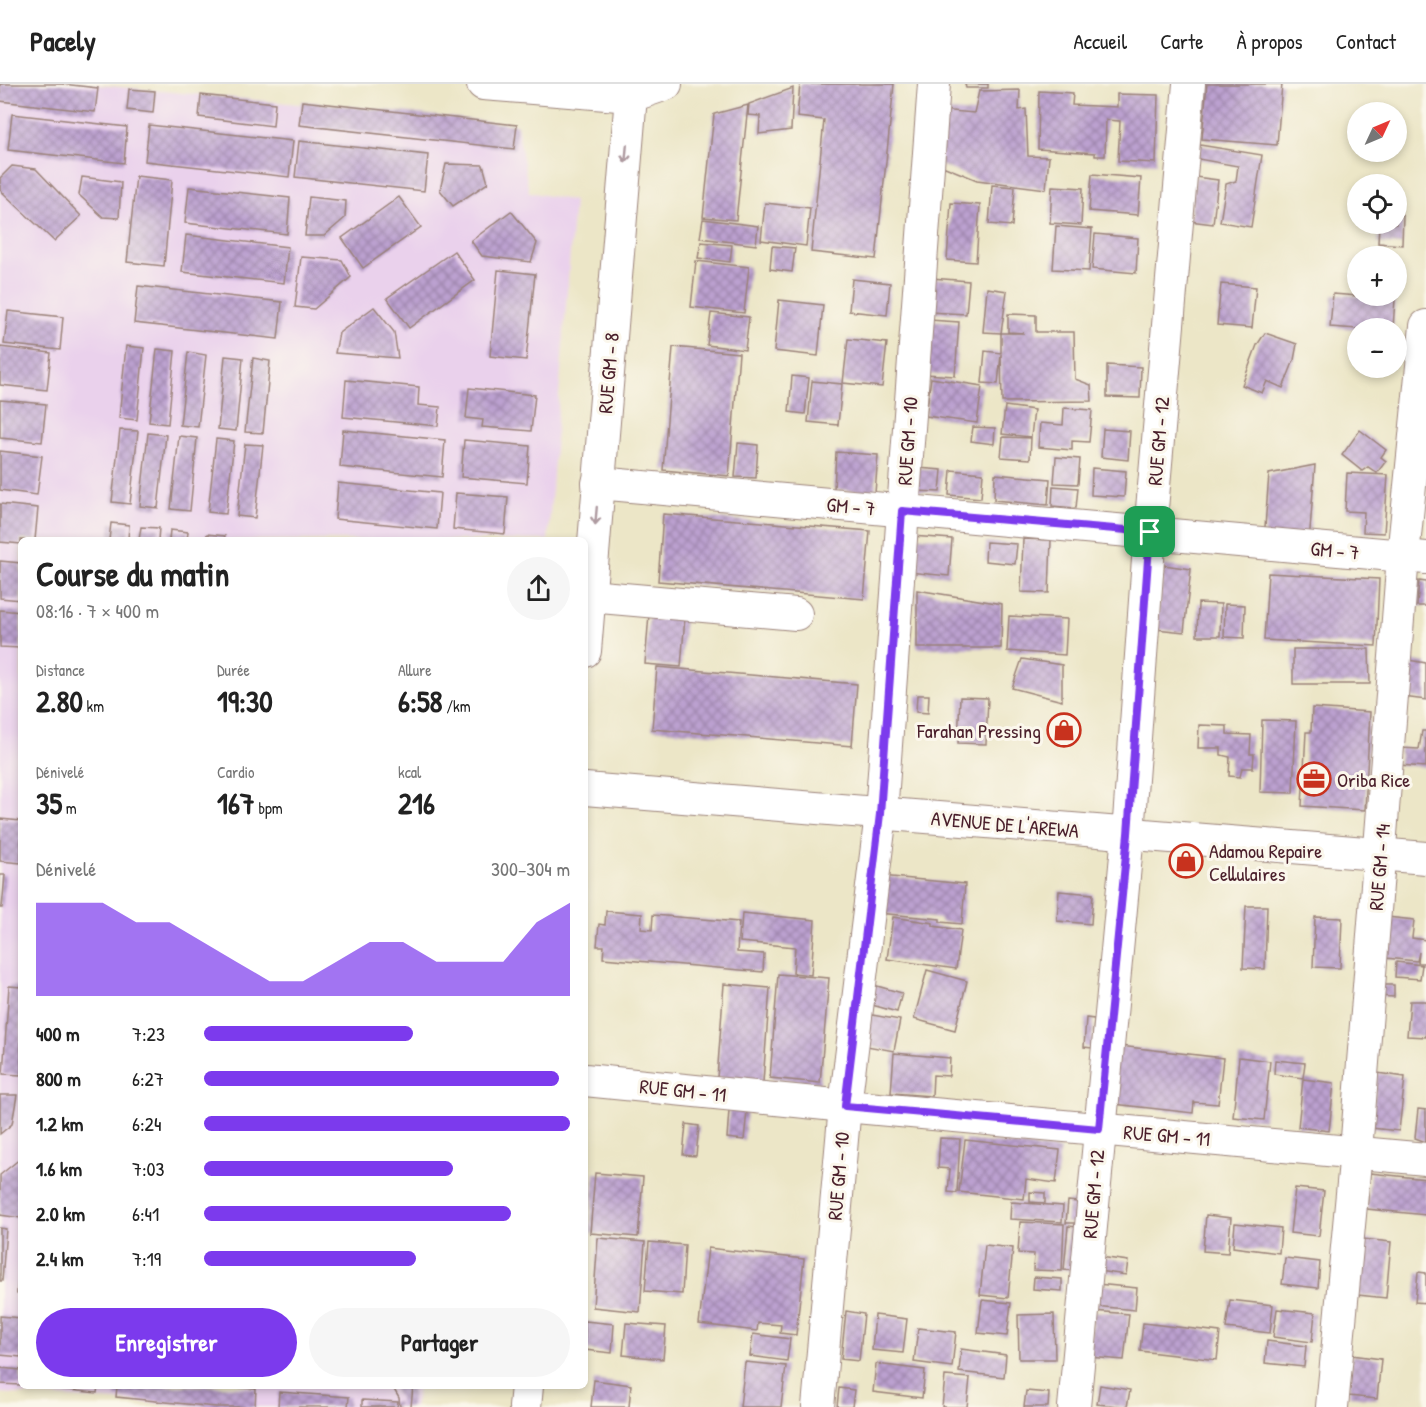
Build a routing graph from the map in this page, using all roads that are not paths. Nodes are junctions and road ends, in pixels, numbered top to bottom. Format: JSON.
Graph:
{"nodes":[{"id":1,"x":483,"y":84,"type":"edge"},
{"id":2,"x":666,"y":84,"type":"edge"},
{"id":3,"x":934,"y":84,"type":"edge"},
{"id":4,"x":1189,"y":84,"type":"edge"},
{"id":5,"x":631,"y":96,"type":"junction"},
{"id":6,"x":1426,"y":326,"type":"edge"},
{"id":7,"x":598,"y":483,"type":"junction"},
{"id":8,"x":902,"y":511,"type":"junction"},
{"id":9,"x":1150,"y":532,"type":"junction"},
{"id":10,"x":1414,"y":557,"type":"edge"},
{"id":11,"x":589,"y":596,"type":"junction"},
{"id":12,"x":588,"y":610,"type":"edge"},
{"id":13,"x":796,"y":614,"type":"dead end"},
{"id":14,"x":588,"y":789,"type":"edge"},
{"id":15,"x":880,"y":814,"type":"junction"},
{"id":16,"x":1128,"y":834,"type":"junction"},
{"id":17,"x":1380,"y":854,"type":"junction"},
{"id":18,"x":1426,"y":858,"type":"edge"},
{"id":19,"x":588,"y":1080,"type":"edge"},
{"id":20,"x":845,"y":1106,"type":"junction"},
{"id":21,"x":1099,"y":1129,"type":"junction"},
{"id":22,"x":1356,"y":1151,"type":"junction"},
{"id":23,"x":1426,"y":1159,"type":"edge"},
{"id":24,"x":526,"y":1389,"type":"edge"},
{"id":25,"x":525,"y":1407,"type":"edge"},
{"id":26,"x":818,"y":1407,"type":"edge"},
{"id":27,"x":1074,"y":1407,"type":"edge"},
{"id":28,"x":1332,"y":1407,"type":"edge"}],
"edges":[{"from":1,"to":5,"type":"street"},
{"from":2,"to":5,"type":"street"},
{"from":3,"to":8,"type":"street","name":"RUE GM - 10"},
{"from":4,"to":9,"type":"street","name":"RUE GM - 12"},
{"from":5,"to":7,"type":"street","name":"RUE GM - 8","one_way":true},
{"from":6,"to":10,"type":"street","name":"RUE GM - 14"},
{"from":7,"to":8,"type":"street","name":"GM - 7"},
{"from":7,"to":11,"type":"street","name":"RUE GM - 8","one_way":true},
{"from":8,"to":9,"type":"street","name":"GM - 7"},
{"from":8,"to":15,"type":"street","name":"RUE GM - 10"},
{"from":9,"to":10,"type":"street","name":"GM - 7"},
{"from":9,"to":16,"type":"street","name":"RUE GM - 12"},
{"from":10,"to":17,"type":"street","name":"RUE GM - 14"},
{"from":11,"to":12,"type":"street","name":"RUE GM - 8"},
{"from":11,"to":13,"type":"street"},
{"from":14,"to":15,"type":"street","name":"AVENUE DE L'AREWA"},
{"from":15,"to":16,"type":"street","name":"AVENUE DE L'AREWA"},
{"from":15,"to":20,"type":"street","name":"RUE GM - 10"},
{"from":16,"to":17,"type":"street","name":"AVENUE DE L'AREWA"},
{"from":16,"to":21,"type":"street","name":"RUE GM - 12"},
{"from":17,"to":18,"type":"street","name":"AVENUE DE L'AREWA"},
{"from":17,"to":22,"type":"street","name":"RUE GM - 14"},
{"from":19,"to":20,"type":"street","name":"RUE GM - 11"},
{"from":20,"to":21,"type":"street","name":"RUE GM - 11"},
{"from":20,"to":26,"type":"street","name":"RUE GM - 10"},
{"from":21,"to":22,"type":"street","name":"RUE GM - 11"},
{"from":21,"to":27,"type":"street","name":"RUE GM - 12"},
{"from":22,"to":23,"type":"street","name":"RUE GM - 11"},
{"from":22,"to":28,"type":"street","name":"RUE GM - 14"},
{"from":24,"to":25,"type":"street"}]}
